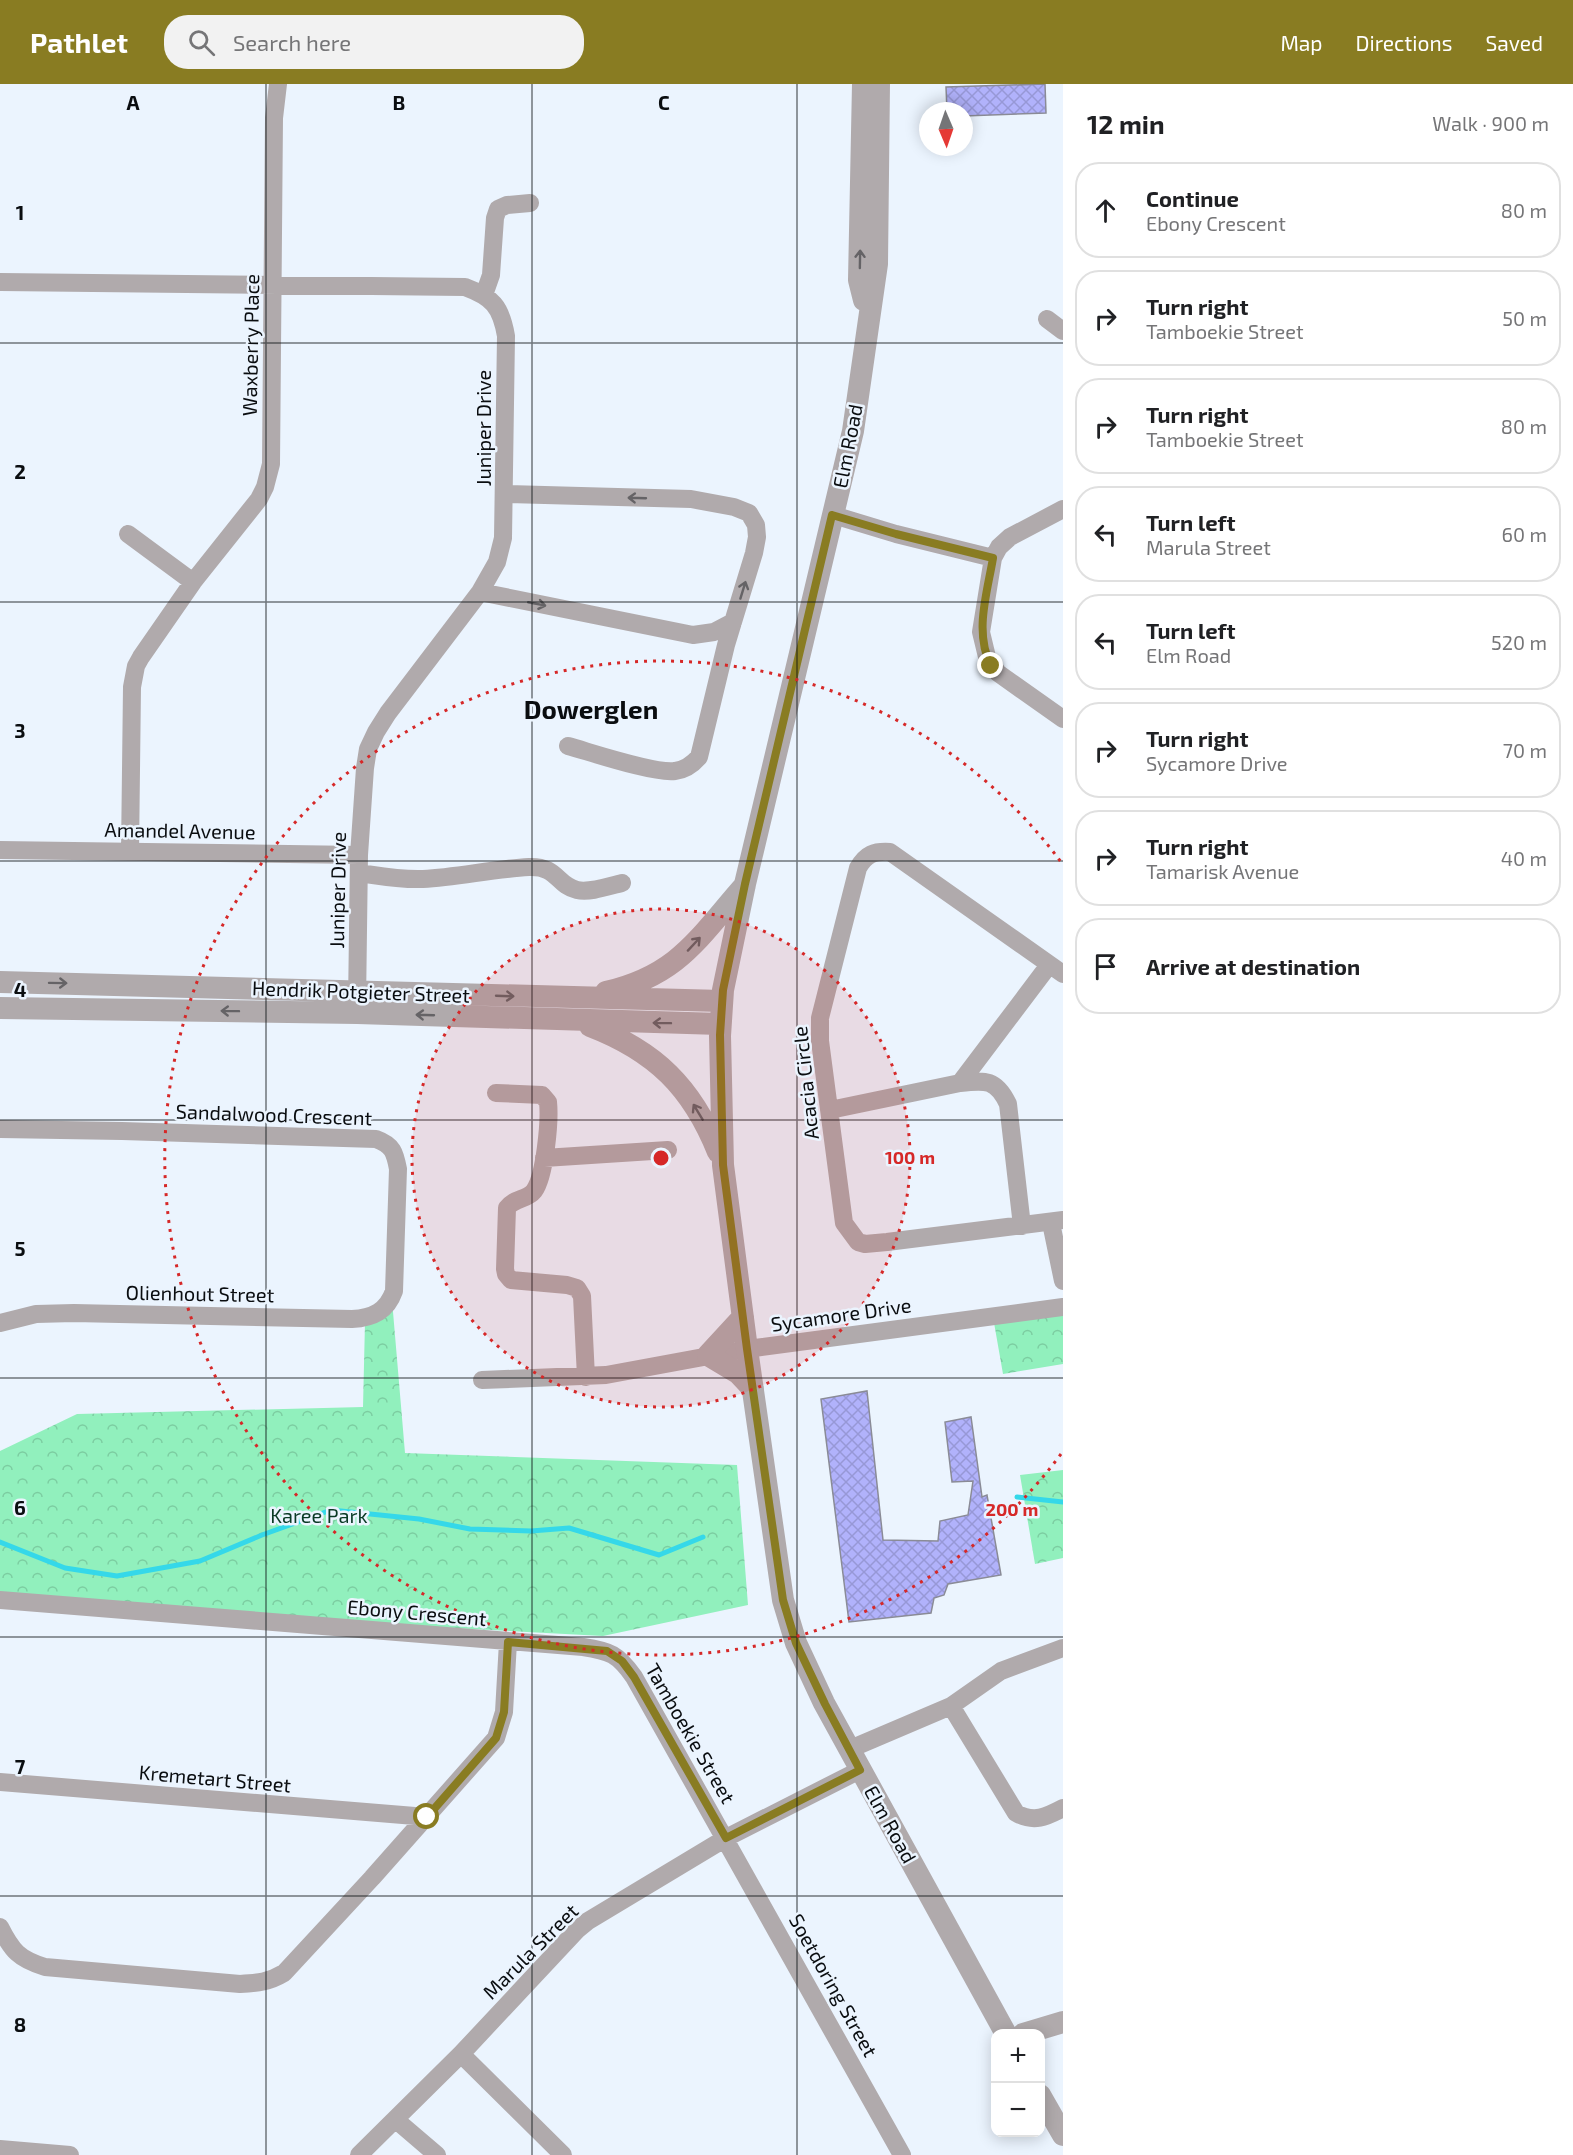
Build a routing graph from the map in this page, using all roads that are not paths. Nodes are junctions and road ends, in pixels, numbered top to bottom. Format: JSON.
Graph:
{"nodes":[{"id":1,"x":278,"y":84,"type":"edge"},
{"id":2,"x":862,"y":84,"type":"edge"},
{"id":3,"x":879,"y":84,"type":"edge"},
{"id":4,"x":530,"y":203,"type":"dead end"},
{"id":5,"x":0,"y":282,"type":"edge"},
{"id":6,"x":274,"y":285,"type":"junction"},
{"id":7,"x":484,"y":295,"type":"junction"},
{"id":8,"x":868,"y":316,"type":"junction"},
{"id":9,"x":1047,"y":319,"type":"dead end"},
{"id":10,"x":1063,"y":332,"type":"edge"},
{"id":11,"x":505,"y":494,"type":"junction"},
{"id":12,"x":1063,"y":509,"type":"edge"},
{"id":13,"x":832,"y":515,"type":"junction"},
{"id":14,"x":128,"y":534,"type":"dead end"},
{"id":15,"x":993,"y":558,"type":"junction"},
{"id":16,"x":193,"y":582,"type":"junction"},
{"id":17,"x":480,"y":592,"type":"junction"},
{"id":18,"x":733,"y":622,"type":"junction"},
{"id":19,"x":693,"y":635,"type":"junction"},
{"id":20,"x":720,"y":666,"type":"junction"},
{"id":21,"x":1063,"y":719,"type":"edge"},
{"id":22,"x":568,"y":746,"type":"dead end"},
{"id":23,"x":0,"y":850,"type":"edge"},
{"id":24,"x":130,"y":852,"type":"junction"},
{"id":25,"x":359,"y":864,"type":"junction"},
{"id":26,"x":622,"y":883,"type":"dead end"},
{"id":27,"x":745,"y":884,"type":"junction"},
{"id":28,"x":1056,"y":970,"type":"edge"},
{"id":29,"x":0,"y":982,"type":"edge"},
{"id":30,"x":357,"y":990,"type":"junction"},
{"id":31,"x":566,"y":998,"type":"junction"},
{"id":32,"x":722,"y":1001,"type":"junction"},
{"id":33,"x":0,"y":1008,"type":"edge"},
{"id":34,"x":357,"y":1013,"type":"junction"},
{"id":35,"x":576,"y":1021,"type":"junction"},
{"id":36,"x":720,"y":1024,"type":"junction"},
{"id":37,"x":960,"y":1083,"type":"junction"},
{"id":38,"x":496,"y":1093,"type":"dead end"},
{"id":39,"x":830,"y":1110,"type":"junction"},
{"id":40,"x":0,"y":1129,"type":"edge"},
{"id":41,"x":668,"y":1150,"type":"dead end"},
{"id":42,"x":544,"y":1158,"type":"junction"},
{"id":43,"x":723,"y":1165,"type":"junction"},
{"id":44,"x":1057,"y":1222,"type":"edge"},
{"id":45,"x":1022,"y":1226,"type":"junction"},
{"id":46,"x":1063,"y":1281,"type":"edge"},
{"id":47,"x":391,"y":1298,"type":"joint"},
{"id":48,"x":1063,"y":1307,"type":"edge"},
{"id":49,"x":743,"y":1317,"type":"junction"},
{"id":50,"x":0,"y":1323,"type":"edge"},
{"id":51,"x":747,"y":1349,"type":"junction"},
{"id":52,"x":708,"y":1355,"type":"junction"},
{"id":53,"x":586,"y":1377,"type":"junction"},
{"id":54,"x":482,"y":1380,"type":"dead end"},
{"id":55,"x":753,"y":1389,"type":"junction"},
{"id":56,"x":0,"y":1600,"type":"edge"},
{"id":57,"x":508,"y":1642,"type":"junction"},
{"id":58,"x":1063,"y":1648,"type":"edge"},
{"id":59,"x":951,"y":1706,"type":"junction"},
{"id":60,"x":850,"y":1749,"type":"junction"},
{"id":61,"x":860,"y":1770,"type":"junction"},
{"id":62,"x":0,"y":1782,"type":"edge"},
{"id":63,"x":1063,"y":1808,"type":"edge"},
{"id":64,"x":427,"y":1817,"type":"junction"},
{"id":65,"x":726,"y":1838,"type":"junction"},
{"id":66,"x":0,"y":1927,"type":"edge"},
{"id":67,"x":1063,"y":2022,"type":"edge"},
{"id":68,"x":1003,"y":2029,"type":"edge"},
{"id":69,"x":1040,"y":2029,"type":"edge"},
{"id":70,"x":462,"y":2054,"type":"junction"},
{"id":71,"x":1045,"y":2102,"type":"edge"},
{"id":72,"x":396,"y":2120,"type":"junction"},
{"id":73,"x":1063,"y":2135,"type":"edge"},
{"id":74,"x":0,"y":2149,"type":"edge"},
{"id":75,"x":70,"y":2155,"type":"edge"},
{"id":76,"x":359,"y":2155,"type":"edge"},
{"id":77,"x":438,"y":2155,"type":"edge"},
{"id":78,"x":563,"y":2155,"type":"edge"},
{"id":79,"x":902,"y":2155,"type":"edge"}],
"edges":[{"from":1,"to":6,"type":"street","name":"Waxberry Place"},
{"from":8,"to":2,"type":"street","name":"Elm Road","one_way":true},
{"from":3,"to":8,"type":"street"},
{"from":4,"to":7,"type":"street"},
{"from":5,"to":6,"type":"street"},
{"from":6,"to":7,"type":"street"},
{"from":6,"to":16,"type":"street","name":"Waxberry Place"},
{"from":7,"to":11,"type":"street","name":"Juniper Drive"},
{"from":8,"to":13,"type":"street","name":"Elm Road"},
{"from":9,"to":10,"type":"street"},
{"from":11,"to":17,"type":"street","name":"Juniper Drive"},
{"from":18,"to":11,"type":"street","one_way":true},
{"from":12,"to":15,"type":"street"},
{"from":13,"to":15,"type":"street"},
{"from":13,"to":27,"type":"street","name":"Elm Road"},
{"from":14,"to":16,"type":"street"},
{"from":15,"to":21,"type":"street"},
{"from":16,"to":24,"type":"street","name":"Waxberry Place"},
{"from":17,"to":19,"type":"street","one_way":true},
{"from":17,"to":25,"type":"street","name":"Juniper Drive"},
{"from":18,"to":19,"type":"street"},
{"from":18,"to":20,"type":"street"},
{"from":19,"to":20,"type":"street"},
{"from":20,"to":22,"type":"street"},
{"from":23,"to":24,"type":"street","name":"Amandel Avenue"},
{"from":24,"to":25,"type":"street","name":"Amandel Avenue"},
{"from":25,"to":26,"type":"street","name":"Amandel Avenue"},
{"from":25,"to":30,"type":"street","name":"Juniper Drive"},
{"from":31,"to":27,"type":"street","one_way":true},
{"from":27,"to":32,"type":"street","name":"Elm Road"},
{"from":28,"to":37,"type":"street"},
{"from":28,"to":39,"type":"street","name":"Acacia Circle"},
{"from":29,"to":30,"type":"street","name":"Hendrik Potgieter Street","one_way":true},
{"from":30,"to":31,"type":"street","name":"Hendrik Potgieter Street","one_way":true},
{"from":30,"to":34,"type":"street","name":"Juniper Drive"},
{"from":31,"to":32,"type":"street","name":"Hendrik Potgieter Street"},
{"from":32,"to":36,"type":"street","name":"Elm Road"},
{"from":34,"to":33,"type":"street","name":"Hendrik Potgieter Street","one_way":true},
{"from":35,"to":34,"type":"street","name":"Hendrik Potgieter Street","one_way":true},
{"from":36,"to":35,"type":"street","name":"Hendrik Potgieter Street","one_way":true},
{"from":43,"to":35,"type":"street","one_way":true},
{"from":36,"to":43,"type":"street","name":"Elm Road"},
{"from":37,"to":39,"type":"street"},
{"from":37,"to":45,"type":"street"},
{"from":38,"to":42,"type":"street"},
{"from":39,"to":45,"type":"street","name":"Acacia Circle"},
{"from":40,"to":47,"type":"street","name":"Sandalwood Crescent"},
{"from":41,"to":42,"type":"street"},
{"from":42,"to":53,"type":"street"},
{"from":43,"to":49,"type":"street","name":"Elm Road"},
{"from":44,"to":45,"type":"street","name":"Acacia Circle"},
{"from":44,"to":46,"type":"street","name":"Acacia Circle"},
{"from":47,"to":50,"type":"street","name":"Olienhout Street"},
{"from":48,"to":51,"type":"street","name":"Sycamore Drive"},
{"from":49,"to":51,"type":"street","name":"Elm Road"},
{"from":49,"to":52,"type":"street"},
{"from":51,"to":52,"type":"street","name":"Sycamore Drive"},
{"from":51,"to":55,"type":"street","name":"Elm Road"},
{"from":52,"to":53,"type":"street","name":"Sycamore Drive"},
{"from":52,"to":55,"type":"street"},
{"from":53,"to":54,"type":"street","name":"Sycamore Drive"},
{"from":55,"to":60,"type":"street","name":"Elm Road"},
{"from":56,"to":57,"type":"street","name":"Ebony Crescent"},
{"from":57,"to":64,"type":"street","name":"Ebony Crescent"},
{"from":57,"to":65,"type":"street","name":"Tamboekie Street"},
{"from":58,"to":59,"type":"street"},
{"from":59,"to":60,"type":"street"},
{"from":59,"to":63,"type":"street"},
{"from":60,"to":61,"type":"street","name":"Elm Road"},
{"from":61,"to":65,"type":"street","name":"Marula Street"},
{"from":61,"to":68,"type":"street","name":"Elm Road"},
{"from":62,"to":64,"type":"street","name":"Kremetart Street"},
{"from":64,"to":66,"type":"street","name":"Ebony Crescent"},
{"from":65,"to":70,"type":"street","name":"Marula Street"},
{"from":65,"to":79,"type":"street","name":"Soetdoring Street"},
{"from":67,"to":69,"type":"street"},
{"from":70,"to":72,"type":"street","name":"Marula Street"},
{"from":70,"to":78,"type":"street"},
{"from":71,"to":73,"type":"street"},
{"from":72,"to":76,"type":"street","name":"Marula Street"},
{"from":72,"to":77,"type":"street"},
{"from":74,"to":75,"type":"street"}]}
